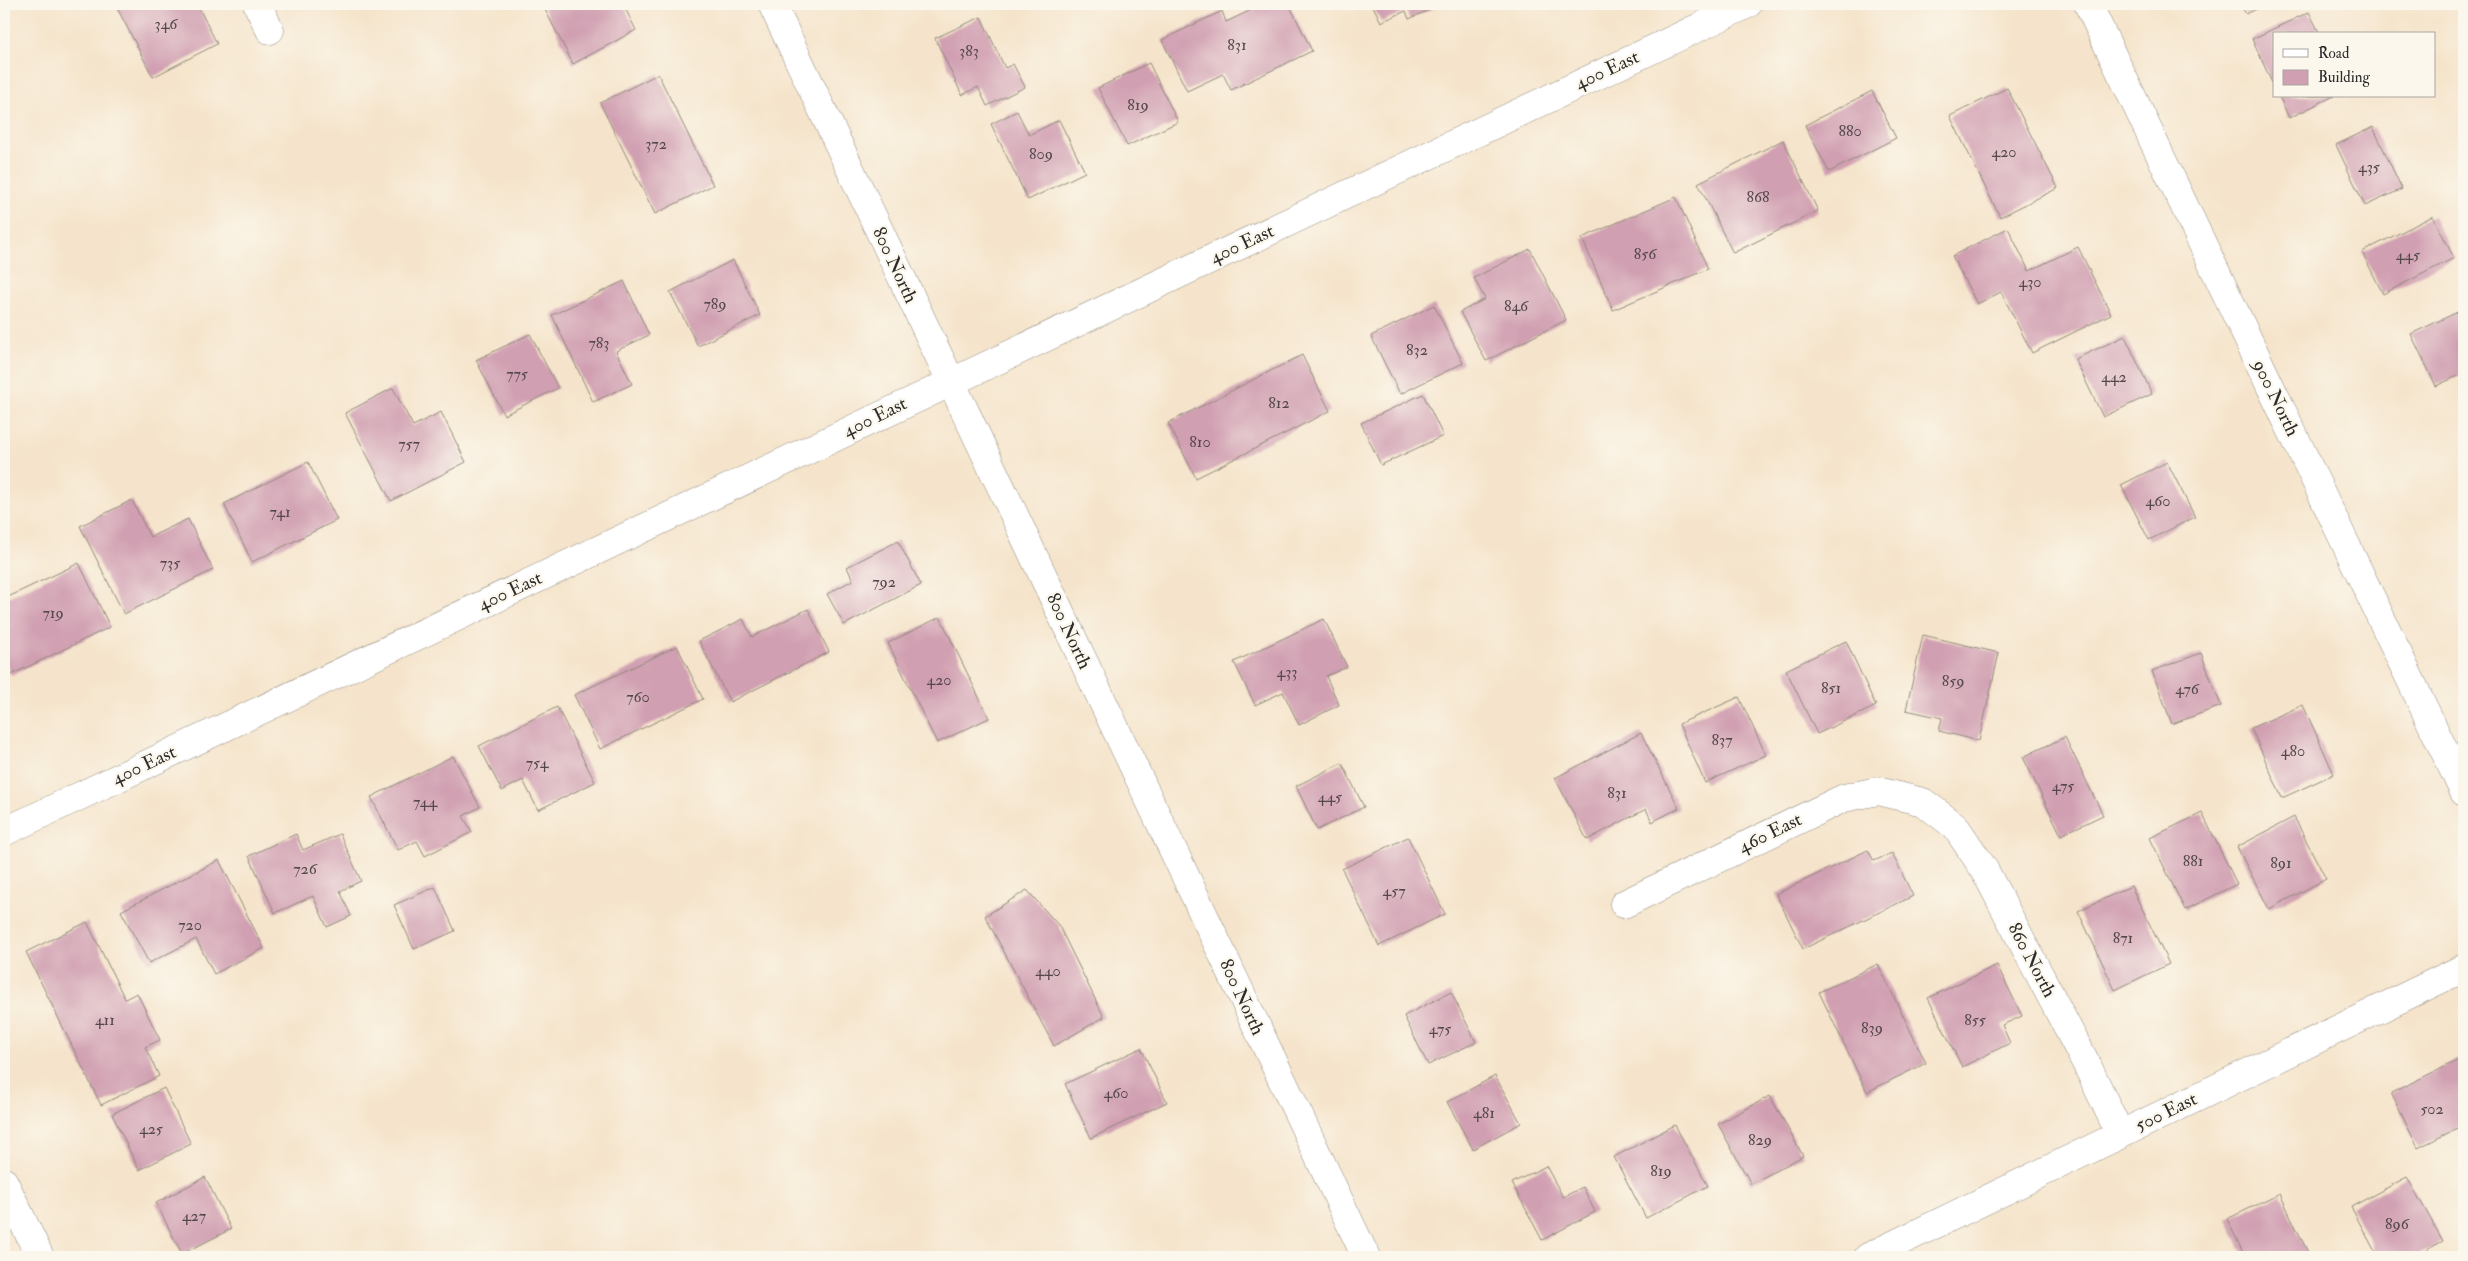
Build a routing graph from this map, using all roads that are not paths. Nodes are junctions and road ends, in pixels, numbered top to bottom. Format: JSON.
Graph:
{"nodes":[{"id":1,"x":257,"y":4,"type":"edge"},
{"id":2,"x":772,"y":4,"type":"edge"},
{"id":3,"x":1748,"y":4,"type":"edge"},
{"id":4,"x":2088,"y":4,"type":"edge"},
{"id":5,"x":270,"y":30,"type":"dead end"},
{"id":6,"x":950,"y":381,"type":"junction"},
{"id":7,"x":2464,"y":792,"type":"edge"},
{"id":8,"x":1923,"y":802,"type":"joint"},
{"id":9,"x":4,"y":832,"type":"edge"},
{"id":10,"x":1624,"y":904,"type":"dead end"},
{"id":11,"x":2464,"y":968,"type":"edge"},
{"id":12,"x":2120,"y":1134,"type":"junction"},
{"id":13,"x":4,"y":1182,"type":"edge"},
{"id":14,"x":40,"y":1257,"type":"edge"},
{"id":15,"x":1366,"y":1257,"type":"edge"},
{"id":16,"x":1868,"y":1257,"type":"edge"}],
"edges":[{"from":1,"to":5,"type":"street"},
{"from":2,"to":6,"type":"street","name":"800 North"},
{"from":3,"to":6,"type":"street","name":"400 East"},
{"from":4,"to":7,"type":"street","name":"900 North"},
{"from":6,"to":9,"type":"street","name":"400 East"},
{"from":6,"to":15,"type":"street","name":"800 North"},
{"from":8,"to":10,"type":"street","name":"460 East"},
{"from":8,"to":12,"type":"street","name":"860 North"},
{"from":11,"to":12,"type":"street","name":"500 East"},
{"from":12,"to":16,"type":"street","name":"500 East"},
{"from":13,"to":14,"type":"street"}]}
